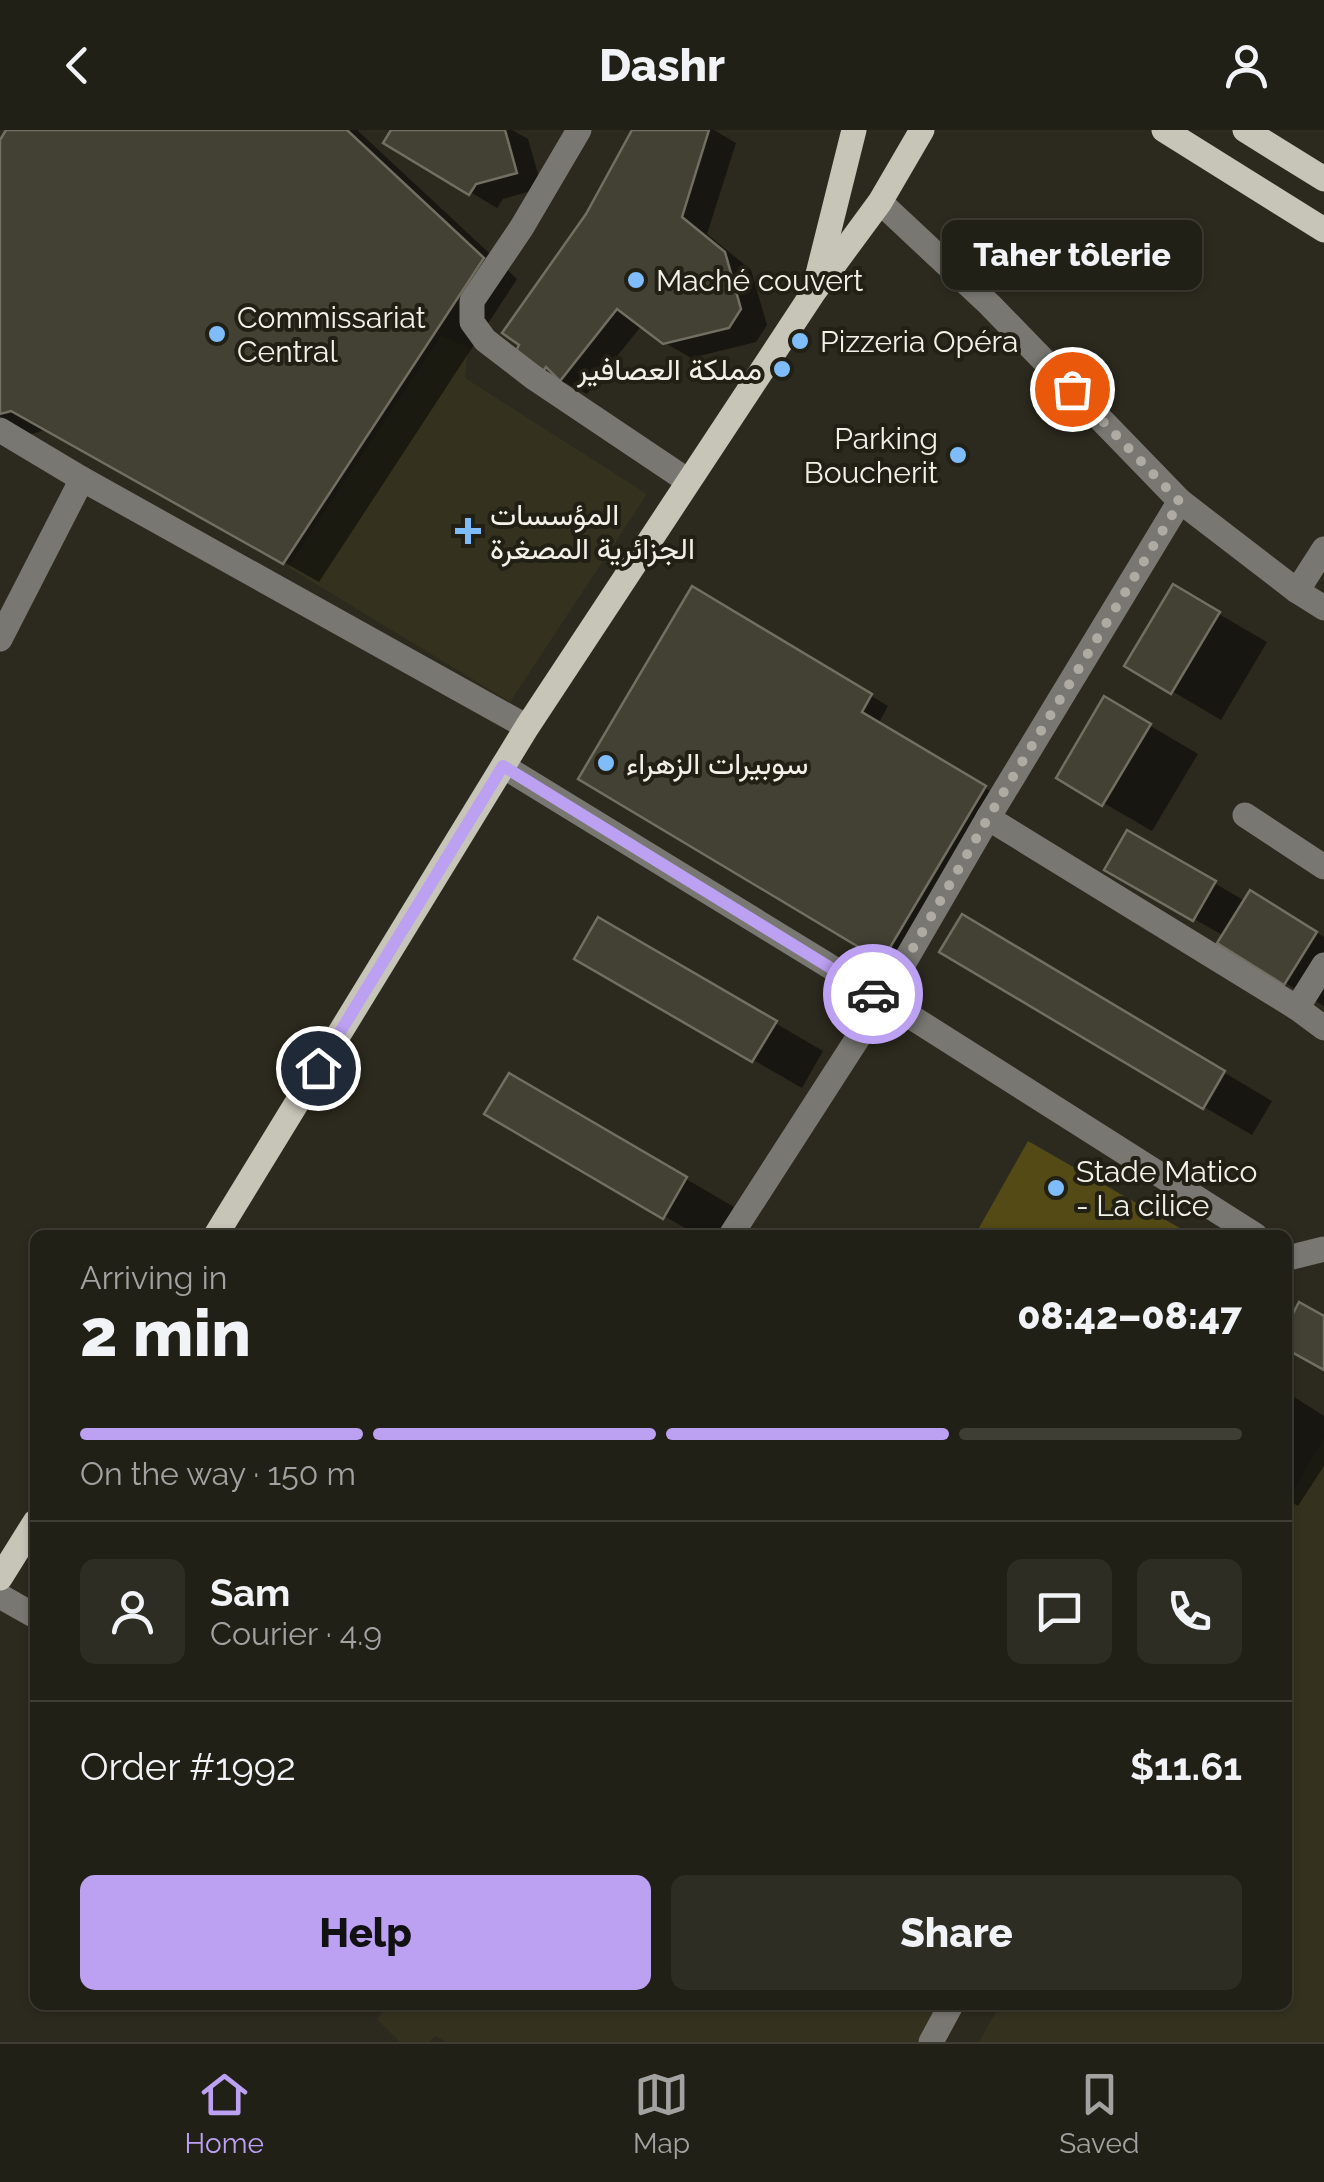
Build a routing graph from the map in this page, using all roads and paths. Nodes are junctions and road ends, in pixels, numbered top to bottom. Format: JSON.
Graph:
{"nodes":[{"id":1,"x":579,"y":130,"type":"edge"},
{"id":2,"x":854,"y":130,"type":"edge"},
{"id":3,"x":922,"y":130,"type":"edge"},
{"id":4,"x":1164,"y":130,"type":"edge"},
{"id":5,"x":1245,"y":130,"type":"edge"},
{"id":6,"x":1324,"y":179,"type":"edge"},
{"id":7,"x":880,"y":202,"type":"junction"},
{"id":8,"x":1324,"y":230,"type":"edge"},
{"id":9,"x":813,"y":292,"type":"junction"},
{"id":10,"x":0,"y":430,"type":"edge"},
{"id":11,"x":82,"y":478,"type":"junction"},
{"id":12,"x":688,"y":480,"type":"junction"},
{"id":13,"x":1180,"y":502,"type":"junction"},
{"id":14,"x":1324,"y":549,"type":"edge"},
{"id":15,"x":1297,"y":591,"type":"junction"},
{"id":16,"x":1324,"y":608,"type":"edge"},
{"id":17,"x":0,"y":639,"type":"edge"},
{"id":18,"x":527,"y":727,"type":"junction"},
{"id":19,"x":503,"y":766,"type":"junction"},
{"id":20,"x":1244,"y":816,"type":"dead end"},
{"id":21,"x":988,"y":818,"type":"junction"},
{"id":22,"x":1324,"y":867,"type":"edge"},
{"id":23,"x":1324,"y":965,"type":"edge"},
{"id":24,"x":883,"y":1000,"type":"junction"},
{"id":25,"x":1298,"y":1008,"type":"junction"},
{"id":26,"x":1324,"y":1028,"type":"edge"},
{"id":27,"x":219,"y":1230,"type":"edge"},
{"id":28,"x":734,"y":1230,"type":"edge"},
{"id":29,"x":1248,"y":1230,"type":"edge"},
{"id":30,"x":1324,"y":1248,"type":"edge"},
{"id":31,"x":1292,"y":1255,"type":"edge"},
{"id":32,"x":30,"y":1530,"type":"edge"},
{"id":33,"x":0,"y":1578,"type":"edge"},
{"id":34,"x":0,"y":1596,"type":"edge"},
{"id":35,"x":30,"y":1613,"type":"edge"},
{"id":36,"x":947,"y":2010,"type":"edge"},
{"id":37,"x":931,"y":2042,"type":"edge"}],
"edges":[{"from":1,"to":12,"type":"street"},
{"from":2,"to":9,"type":"main road"},
{"from":3,"to":7,"type":"main road"},
{"from":4,"to":8,"type":"main road"},
{"from":5,"to":6,"type":"main road"},
{"from":7,"to":9,"type":"main road"},
{"from":7,"to":13,"type":"street"},
{"from":9,"to":12,"type":"main road"},
{"from":10,"to":11,"type":"street"},
{"from":11,"to":17,"type":"street"},
{"from":11,"to":18,"type":"street"},
{"from":12,"to":18,"type":"main road"},
{"from":13,"to":15,"type":"street"},
{"from":13,"to":21,"type":"street"},
{"from":14,"to":15,"type":"street"},
{"from":15,"to":16,"type":"street"},
{"from":18,"to":19,"type":"main road"},
{"from":19,"to":24,"type":"street"},
{"from":19,"to":27,"type":"main road"},
{"from":20,"to":22,"type":"street"},
{"from":21,"to":24,"type":"street"},
{"from":21,"to":25,"type":"street"},
{"from":23,"to":25,"type":"street"},
{"from":24,"to":28,"type":"street"},
{"from":24,"to":29,"type":"street"},
{"from":25,"to":26,"type":"street"},
{"from":30,"to":31,"type":"street"},
{"from":32,"to":33,"type":"main road"},
{"from":34,"to":35,"type":"street"},
{"from":36,"to":37,"type":"street"}]}
